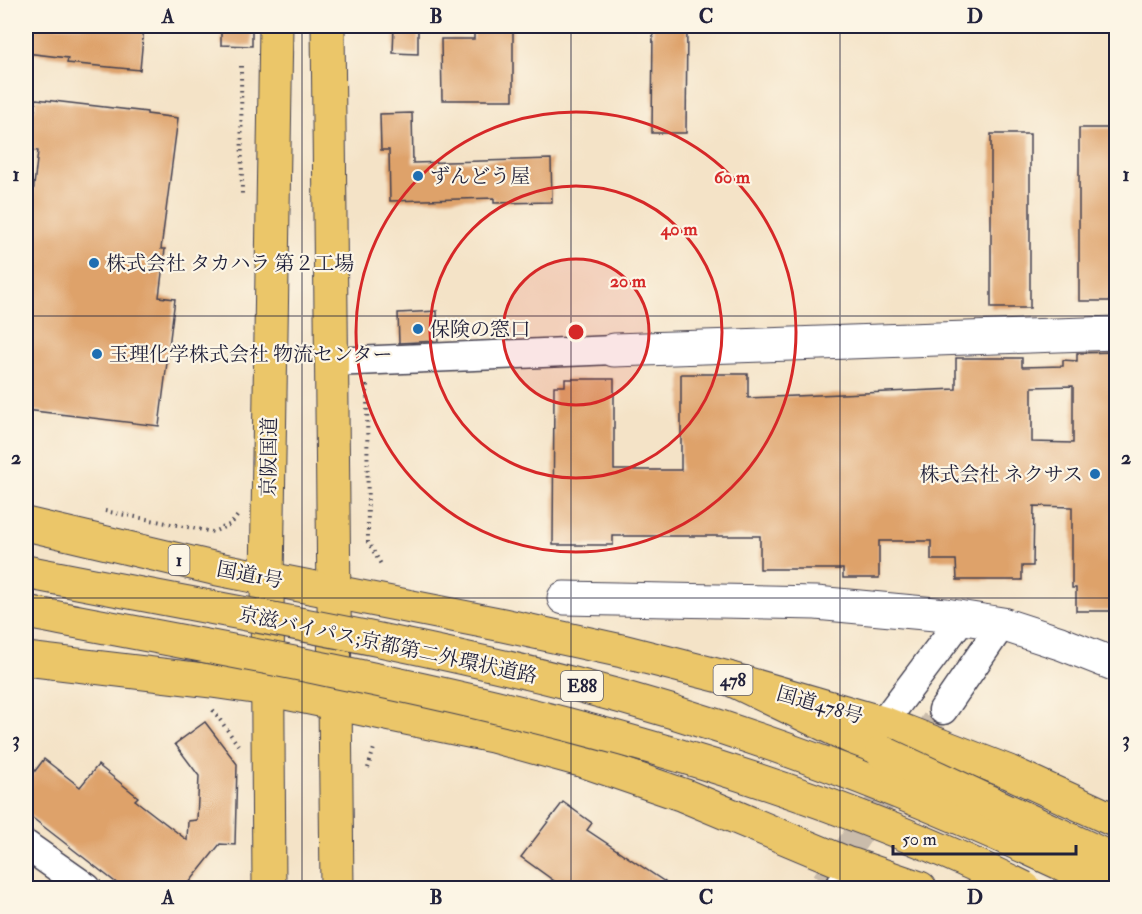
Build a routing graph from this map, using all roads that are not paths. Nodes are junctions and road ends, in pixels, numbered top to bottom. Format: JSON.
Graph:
{"nodes":[{"id":1,"x":276,"y":26,"type":"edge"},
{"id":2,"x":328,"y":26,"type":"edge"},
{"id":3,"x":1116,"y":333,"type":"edge"},
{"id":4,"x":614,"y":350,"type":"joint"},
{"id":5,"x":332,"y":362,"type":"junction"},
{"id":6,"x":26,"y":524,"type":"edge"},
{"id":7,"x":26,"y":572,"type":"edge"},
{"id":8,"x":267,"y":579,"type":"junction"},
{"id":9,"x":334,"y":591,"type":"junction"},
{"id":10,"x":564,"y":598,"type":"dead end"},
{"id":11,"x":26,"y":612,"type":"edge"},
{"id":12,"x":962,"y":618,"type":"junction"},
{"id":13,"x":1002,"y":624,"type":"junction"},
{"id":14,"x":26,"y":627,"type":"edge"},
{"id":15,"x":26,"y":659,"type":"edge"},
{"id":16,"x":282,"y":660,"type":"junction"},
{"id":17,"x":1116,"y":665,"type":"edge"},
{"id":18,"x":267,"y":689,"type":"junction"},
{"id":19,"x":335,"y":703,"type":"junction"},
{"id":20,"x":943,"y":710,"type":"tunnel mouth"},
{"id":21,"x":882,"y":738,"type":"junction"},
{"id":22,"x":1116,"y":821,"type":"edge"},
{"id":23,"x":26,"y":846,"type":"edge"},
{"id":24,"x":1116,"y":861,"type":"edge"},
{"id":25,"x":835,"y":881,"type":"edge"},
{"id":26,"x":87,"y":888,"type":"edge"},
{"id":27,"x":269,"y":888,"type":"edge"},
{"id":28,"x":336,"y":888,"type":"edge"},
{"id":29,"x":903,"y":888,"type":"edge"},
{"id":30,"x":920,"y":888,"type":"edge"},
{"id":31,"x":1024,"y":888,"type":"edge"},
{"id":32,"x":1112,"y":888,"type":"edge"}],
"edges":[{"from":1,"to":8,"type":"highway","name":"京阪国道"},
{"from":2,"to":5,"type":"highway"},
{"from":3,"to":4,"type":"street"},
{"from":4,"to":5,"type":"street"},
{"from":5,"to":9,"type":"highway"},
{"from":6,"to":8,"type":"highway","name":"国道1号","number":"1"},
{"from":7,"to":32,"type":"highway","name":"京滋バイパス;京都第二外環状道路","number":"E88","bridge":true},
{"from":8,"to":9,"type":"highway","name":"国道1号","number":"1"},
{"from":8,"to":18,"type":"highway","name":"京阪国道"},
{"from":9,"to":19,"type":"highway"},
{"from":9,"to":21,"type":"highway","number":"478"},
{"from":10,"to":12,"type":"street"},
{"from":11,"to":16,"type":"highway","name":"京滋バイパス;京都第二外環状道路","number":"E88","bridge":true},
{"from":12,"to":13,"type":"street"},
{"from":12,"to":21,"type":"street"},
{"from":13,"to":17,"type":"street"},
{"from":13,"to":20,"type":"street"},
{"from":14,"to":16,"type":"highway","bridge":true},
{"from":15,"to":18,"type":"highway"},
{"from":16,"to":31,"type":"highway","name":"京滋バイパス;京都第二外環状道路","number":"E88","bridge":true},
{"from":18,"to":19,"type":"highway"},
{"from":18,"to":27,"type":"highway","name":"京阪国道"},
{"from":19,"to":25,"type":"highway"},
{"from":19,"to":28,"type":"highway"},
{"from":21,"to":22,"type":"highway","name":"国道478号"},
{"from":21,"to":24,"type":"highway","bridge":true},
{"from":23,"to":26,"type":"street"},
{"from":25,"to":29,"type":"highway"},
{"from":25,"to":30,"type":"highway"}]}
